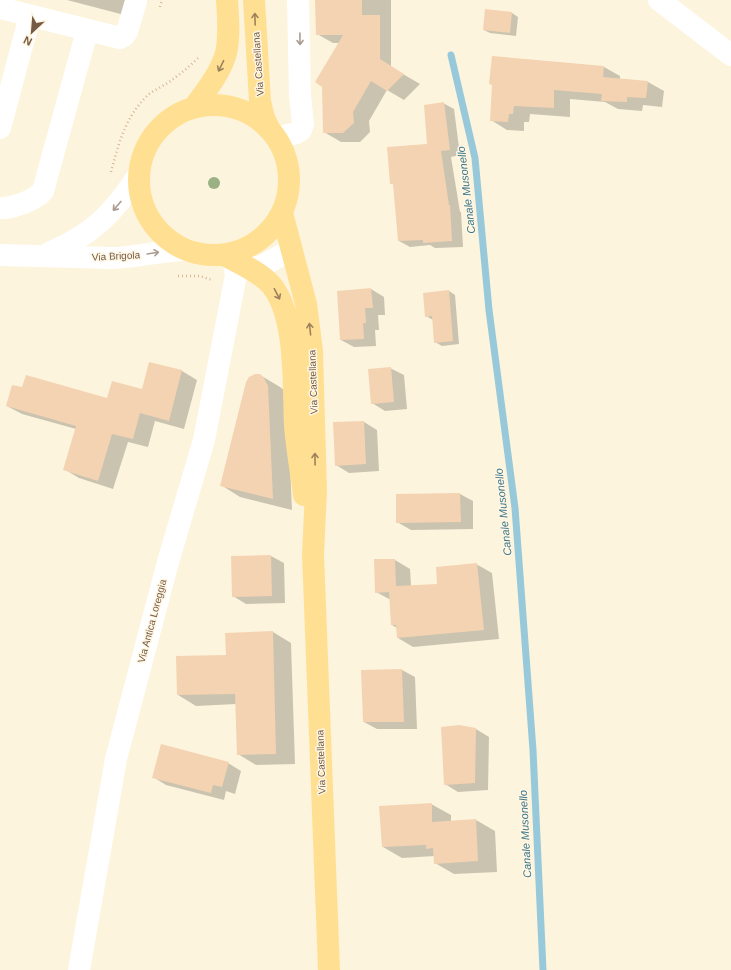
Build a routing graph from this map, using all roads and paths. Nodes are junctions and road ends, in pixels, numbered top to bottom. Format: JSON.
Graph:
{"nodes":[{"id":1,"x":227,"y":0,"type":"edge"},
{"id":2,"x":254,"y":0,"type":"edge"},
{"id":3,"x":298,"y":0,"type":"edge"},
{"id":4,"x":659,"y":0,"type":"edge"},
{"id":5,"x":136,"y":1,"type":"edge"},
{"id":6,"x":0,"y":8,"type":"edge"},
{"id":7,"x":30,"y":16,"type":"junction"},
{"id":8,"x":87,"y":30,"type":"junction"},
{"id":9,"x":201,"y":55,"type":"dead end"},
{"id":10,"x":731,"y":55,"type":"edge"},
{"id":11,"x":194,"y":107,"type":"junction"},
{"id":12,"x":0,"y":128,"type":"edge"},
{"id":13,"x":273,"y":132,"type":"junction"},
{"id":14,"x":139,"y":174,"type":"junction"},
{"id":15,"x":107,"y":178,"type":"dead end"},
{"id":16,"x":0,"y":208,"type":"edge"},
{"id":17,"x":282,"y":213,"type":"junction"},
{"id":18,"x":188,"y":250,"type":"junction"},
{"id":19,"x":291,"y":250,"type":"junction"},
{"id":20,"x":0,"y":255,"type":"edge"},
{"id":21,"x":44,"y":255,"type":"junction"},
{"id":22,"x":235,"y":265,"type":"junction"},
{"id":23,"x":172,"y":276,"type":"dead end"},
{"id":24,"x":232,"y":301,"type":"junction"},
{"id":25,"x":313,"y":554,"type":"junction"},
{"id":26,"x":79,"y":970,"type":"edge"},
{"id":27,"x":329,"y":970,"type":"edge"}],
"edges":[{"from":1,"to":11,"type":"main road","one_way":true},
{"from":13,"to":2,"type":"main road","name":"Via Castellana","one_way":true},
{"from":3,"to":13,"type":"street","one_way":true},
{"from":4,"to":10,"type":"street"},
{"from":5,"to":8,"type":"street"},
{"from":6,"to":7,"type":"street"},
{"from":7,"to":8,"type":"street"},
{"from":7,"to":12,"type":"street"},
{"from":8,"to":16,"type":"street"},
{"from":9,"to":15,"type":"path"},
{"from":11,"to":13,"type":"main road"},
{"from":11,"to":14,"type":"main road"},
{"from":13,"to":17,"type":"main road","name":"Via Castellana"},
{"from":14,"to":18,"type":"main road"},
{"from":14,"to":21,"type":"street","name":"Via Brigola","one_way":true},
{"from":17,"to":19,"type":"main road","name":"Via Castellana"},
{"from":17,"to":22,"type":"main road","name":"Via Castellana"},
{"from":21,"to":18,"type":"street","name":"Via Brigola","one_way":true},
{"from":18,"to":22,"type":"main road"},
{"from":19,"to":22,"type":"street"},
{"from":25,"to":19,"type":"main road","name":"Via Castellana","one_way":true},
{"from":20,"to":21,"type":"street","name":"Via Brigola"},
{"from":22,"to":24,"type":"street","name":"Via Antica Loreggia"},
{"from":22,"to":25,"type":"main road","name":"Via Castellana","one_way":true},
{"from":23,"to":24,"type":"path"},
{"from":24,"to":26,"type":"street","name":"Via Antica Loreggia"},
{"from":25,"to":27,"type":"main road","name":"Via Castellana"}]}
